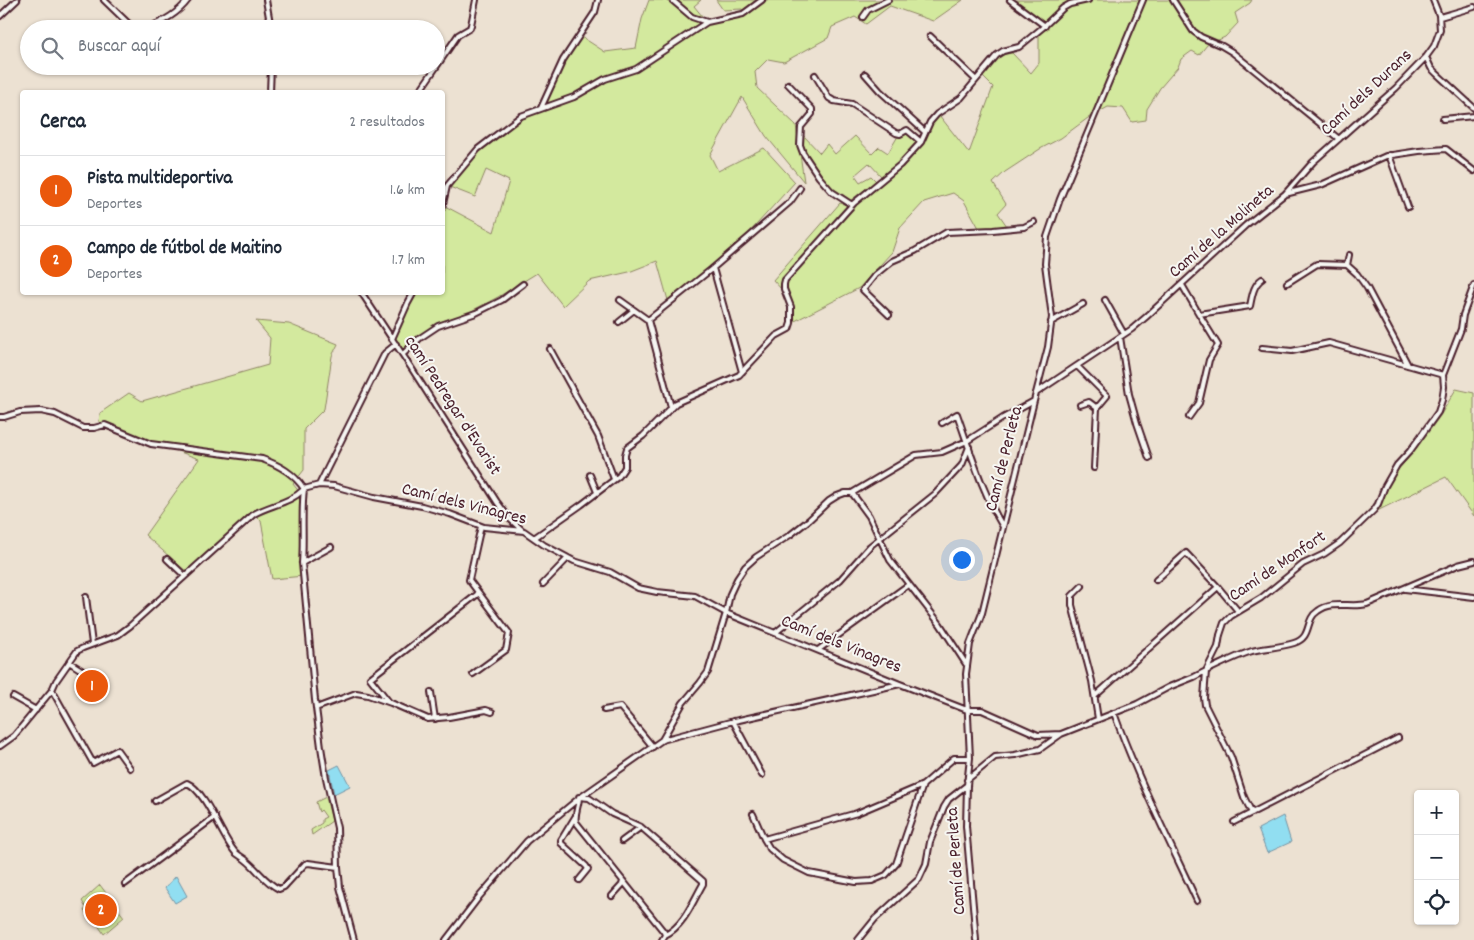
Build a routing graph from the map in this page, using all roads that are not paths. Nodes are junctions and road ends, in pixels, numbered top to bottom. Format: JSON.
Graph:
{"nodes":[{"id":1,"x":17,"y":0,"type":"edge"},
{"id":2,"x":104,"y":0,"type":"edge"},
{"id":3,"x":188,"y":0,"type":"edge"},
{"id":4,"x":266,"y":0,"type":"edge"},
{"id":5,"x":476,"y":0,"type":"edge"},
{"id":6,"x":598,"y":0,"type":"edge"},
{"id":7,"x":672,"y":0,"type":"edge"},
{"id":8,"x":762,"y":0,"type":"edge"},
{"id":9,"x":888,"y":0,"type":"edge"},
{"id":10,"x":1010,"y":0,"type":"edge"},
{"id":11,"x":1088,"y":0,"type":"edge"},
{"id":12,"x":1144,"y":0,"type":"edge"},
{"id":13,"x":1173,"y":0,"type":"edge"},
{"id":14,"x":1433,"y":0,"type":"edge"},
{"id":15,"x":1474,"y":7,"type":"edge"},
{"id":16,"x":0,"y":16,"type":"edge"},
{"id":17,"x":863,"y":17,"type":"dead end"},
{"id":18,"x":1440,"y":18,"type":"junction"},
{"id":19,"x":125,"y":20,"type":"edge"},
{"id":20,"x":163,"y":20,"type":"edge"},
{"id":21,"x":269,"y":20,"type":"edge"},
{"id":22,"x":706,"y":22,"type":"junction"},
{"id":23,"x":1045,"y":26,"type":"junction"},
{"id":24,"x":930,"y":36,"type":"dead end"},
{"id":25,"x":445,"y":54,"type":"edge"},
{"id":26,"x":1426,"y":57,"type":"junction"},
{"id":27,"x":865,"y":74,"type":"dead end"},
{"id":28,"x":271,"y":75,"type":"edge"},
{"id":29,"x":431,"y":75,"type":"edge"},
{"id":30,"x":815,"y":75,"type":"dead end"},
{"id":31,"x":976,"y":80,"type":"junction"},
{"id":32,"x":788,"y":84,"type":"dead end"},
{"id":33,"x":270,"y":90,"type":"edge"},
{"id":34,"x":420,"y":90,"type":"edge"},
{"id":35,"x":541,"y":108,"type":"junction"},
{"id":36,"x":1474,"y":108,"type":"edge"},
{"id":37,"x":1474,"y":116,"type":"edge"},
{"id":38,"x":1443,"y":119,"type":"dead end"},
{"id":39,"x":925,"y":132,"type":"junction"},
{"id":40,"x":1340,"y":139,"type":"junction"},
{"id":41,"x":921,"y":142,"type":"junction"},
{"id":42,"x":1390,"y":155,"type":"junction"},
{"id":43,"x":1474,"y":171,"type":"edge"},
{"id":44,"x":800,"y":188,"type":"dead end"},
{"id":45,"x":1285,"y":194,"type":"junction"},
{"id":46,"x":445,"y":195,"type":"edge"},
{"id":47,"x":852,"y":205,"type":"junction"},
{"id":48,"x":1408,"y":207,"type":"dead end"},
{"id":49,"x":1034,"y":222,"type":"dead end"},
{"id":50,"x":1349,"y":255,"type":"dead end"},
{"id":51,"x":1347,"y":266,"type":"junction"},
{"id":52,"x":713,"y":268,"type":"junction"},
{"id":53,"x":1262,"y":280,"type":"dead end"},
{"id":54,"x":1287,"y":283,"type":"dead end"},
{"id":55,"x":523,"y":284,"type":"dead end"},
{"id":56,"x":1182,"y":285,"type":"junction"},
{"id":57,"x":1474,"y":285,"type":"edge"},
{"id":58,"x":363,"y":295,"type":"edge"},
{"id":59,"x":412,"y":295,"type":"edge"},
{"id":60,"x":620,"y":300,"type":"dead end"},
{"id":61,"x":1105,"y":300,"type":"dead end"},
{"id":62,"x":1083,"y":304,"type":"dead end"},
{"id":63,"x":634,"y":310,"type":"junction"},
{"id":64,"x":1199,"y":314,"type":"junction"},
{"id":65,"x":890,"y":315,"type":"dead end"},
{"id":66,"x":648,"y":320,"type":"junction"},
{"id":67,"x":619,"y":322,"type":"dead end"},
{"id":68,"x":1051,"y":322,"type":"junction"},
{"id":69,"x":1124,"y":334,"type":"junction"},
{"id":70,"x":1120,"y":337,"type":"junction"},
{"id":71,"x":392,"y":339,"type":"junction"},
{"id":72,"x":396,"y":344,"type":"junction"},
{"id":73,"x":1262,"y":348,"type":"dead end"},
{"id":74,"x":550,"y":349,"type":"dead end"},
{"id":75,"x":402,"y":354,"type":"junction"},
{"id":76,"x":1408,"y":365,"type":"junction"},
{"id":77,"x":1077,"y":366,"type":"junction"},
{"id":78,"x":742,"y":372,"type":"junction"},
{"id":79,"x":1444,"y":375,"type":"junction"},
{"id":80,"x":1036,"y":393,"type":"junction"},
{"id":81,"x":1034,"y":402,"type":"junction"},
{"id":82,"x":1080,"y":405,"type":"dead end"},
{"id":83,"x":671,"y":407,"type":"junction"},
{"id":84,"x":1097,"y":408,"type":"junction"},
{"id":85,"x":0,"y":417,"type":"edge"},
{"id":86,"x":1189,"y":417,"type":"dead end"},
{"id":87,"x":942,"y":423,"type":"dead end"},
{"id":88,"x":967,"y":441,"type":"junction"},
{"id":89,"x":969,"y":447,"type":"junction"},
{"id":90,"x":1149,"y":458,"type":"dead end"},
{"id":91,"x":1094,"y":468,"type":"dead end"},
{"id":92,"x":590,"y":475,"type":"dead end"},
{"id":93,"x":614,"y":480,"type":"junction"},
{"id":94,"x":319,"y":485,"type":"junction"},
{"id":95,"x":304,"y":489,"type":"junction"},
{"id":96,"x":597,"y":492,"type":"junction"},
{"id":97,"x":852,"y":493,"type":"junction"},
{"id":98,"x":481,"y":526,"type":"junction"},
{"id":99,"x":1003,"y":527,"type":"junction"},
{"id":100,"x":524,"y":531,"type":"junction"},
{"id":101,"x":534,"y":538,"type":"junction"},
{"id":102,"x":879,"y":538,"type":"junction"},
{"id":103,"x":331,"y":547,"type":"dead end"},
{"id":104,"x":568,"y":558,"type":"junction"},
{"id":105,"x":167,"y":559,"type":"dead end"},
{"id":106,"x":1474,"y":561,"type":"edge"},
{"id":107,"x":302,"y":563,"type":"junction"},
{"id":108,"x":185,"y":576,"type":"junction"},
{"id":109,"x":1156,"y":580,"type":"dead end"},
{"id":110,"x":543,"y":584,"type":"dead end"},
{"id":111,"x":908,"y":585,"type":"junction"},
{"id":112,"x":1082,"y":586,"type":"dead end"},
{"id":113,"x":1218,"y":587,"type":"junction"},
{"id":114,"x":1403,"y":589,"type":"junction"},
{"id":115,"x":479,"y":593,"type":"junction"},
{"id":116,"x":86,"y":596,"type":"dead end"},
{"id":117,"x":1474,"y":597,"type":"edge"},
{"id":118,"x":1238,"y":611,"type":"junction"},
{"id":119,"x":726,"y":613,"type":"junction"},
{"id":120,"x":775,"y":633,"type":"junction"},
{"id":121,"x":92,"y":644,"type":"junction"},
{"id":122,"x":818,"y":650,"type":"junction"},
{"id":123,"x":69,"y":662,"type":"junction"},
{"id":124,"x":966,"y":664,"type":"junction"},
{"id":125,"x":1206,"y":671,"type":"junction"},
{"id":126,"x":473,"y":674,"type":"dead end"},
{"id":127,"x":59,"y":677,"type":"junction"},
{"id":128,"x":94,"y":678,"type":"dead end"},
{"id":129,"x":64,"y":680,"type":"dead end"},
{"id":130,"x":900,"y":684,"type":"junction"},
{"id":131,"x":52,"y":690,"type":"junction"},
{"id":132,"x":431,"y":692,"type":"dead end"},
{"id":133,"x":1095,"y":696,"type":"junction"},
{"id":134,"x":13,"y":697,"type":"dead end"},
{"id":135,"x":389,"y":702,"type":"junction"},
{"id":136,"x":316,"y":708,"type":"junction"},
{"id":137,"x":36,"y":710,"type":"junction"},
{"id":138,"x":604,"y":710,"type":"dead end"},
{"id":139,"x":967,"y":710,"type":"junction"},
{"id":140,"x":492,"y":712,"type":"dead end"},
{"id":141,"x":1114,"y":713,"type":"junction"},
{"id":142,"x":434,"y":719,"type":"junction"},
{"id":143,"x":1098,"y":720,"type":"junction"},
{"id":144,"x":733,"y":721,"type":"junction"},
{"id":145,"x":1061,"y":734,"type":"junction"},
{"id":146,"x":1398,"y":738,"type":"dead end"},
{"id":147,"x":662,"y":740,"type":"junction"},
{"id":148,"x":0,"y":746,"type":"edge"},
{"id":149,"x":653,"y":747,"type":"junction"},
{"id":150,"x":970,"y":758,"type":"junction"},
{"id":151,"x":130,"y":768,"type":"dead end"},
{"id":152,"x":762,"y":775,"type":"dead end"},
{"id":153,"x":967,"y":783,"type":"junction"},
{"id":154,"x":923,"y":785,"type":"junction"},
{"id":155,"x":580,"y":797,"type":"junction"},
{"id":156,"x":155,"y":801,"type":"dead end"},
{"id":157,"x":1252,"y":813,"type":"junction"},
{"id":158,"x":753,"y":814,"type":"dead end"},
{"id":159,"x":215,"y":817,"type":"junction"},
{"id":160,"x":575,"y":817,"type":"junction"},
{"id":161,"x":1234,"y":822,"type":"dead end"},
{"id":162,"x":641,"y":827,"type":"junction"},
{"id":163,"x":764,"y":839,"type":"junction"},
{"id":164,"x":622,"y":841,"type":"dead end"},
{"id":165,"x":338,"y":868,"type":"junction"},
{"id":166,"x":579,"y":880,"type":"dead end"},
{"id":167,"x":623,"y":881,"type":"junction"},
{"id":168,"x":125,"y":884,"type":"dead end"},
{"id":169,"x":612,"y":896,"type":"dead end"},
{"id":170,"x":1197,"y":900,"type":"dead end"},
{"id":171,"x":665,"y":935,"type":"junction"},
{"id":172,"x":354,"y":940,"type":"edge"},
{"id":173,"x":446,"y":940,"type":"edge"},
{"id":174,"x":662,"y":940,"type":"edge"},
{"id":175,"x":858,"y":940,"type":"edge"},
{"id":176,"x":976,"y":940,"type":"edge"}],
"edges":[{"from":1,"to":16,"type":"street"},
{"from":2,"to":19,"type":"street"},
{"from":3,"to":20,"type":"street"},
{"from":4,"to":21,"type":"street"},
{"from":5,"to":25,"type":"street"},
{"from":6,"to":35,"type":"street"},
{"from":7,"to":22,"type":"street"},
{"from":8,"to":22,"type":"street"},
{"from":9,"to":17,"type":"street"},
{"from":10,"to":23,"type":"street"},
{"from":11,"to":23,"type":"street"},
{"from":12,"to":68,"type":"street","name":"Camí de Perleta"},
{"from":13,"to":40,"type":"street"},
{"from":14,"to":18,"type":"street"},
{"from":15,"to":18,"type":"street"},
{"from":18,"to":26,"type":"street","name":"Camí dels Durans"},
{"from":22,"to":35,"type":"street"},
{"from":23,"to":31,"type":"street"},
{"from":24,"to":31,"type":"street"},
{"from":26,"to":36,"type":"street"},
{"from":26,"to":40,"type":"street","name":"Camí dels Durans"},
{"from":27,"to":39,"type":"street"},
{"from":28,"to":33,"type":"street"},
{"from":29,"to":34,"type":"street"},
{"from":30,"to":41,"type":"street"},
{"from":31,"to":39,"type":"street"},
{"from":32,"to":47,"type":"street"},
{"from":35,"to":46,"type":"street"},
{"from":37,"to":38,"type":"street"},
{"from":39,"to":41,"type":"street"},
{"from":40,"to":45,"type":"street","name":"Camí dels Durans"},
{"from":41,"to":47,"type":"street"},
{"from":42,"to":43,"type":"street","name":"Camí de la Molineta"},
{"from":42,"to":45,"type":"street","name":"Camí de la Molineta"},
{"from":42,"to":48,"type":"street"},
{"from":44,"to":52,"type":"street"},
{"from":45,"to":56,"type":"street","name":"Camí de la Molineta"},
{"from":47,"to":78,"type":"street"},
{"from":49,"to":65,"type":"street"},
{"from":50,"to":51,"type":"street"},
{"from":51,"to":54,"type":"street"},
{"from":51,"to":76,"type":"street"},
{"from":52,"to":66,"type":"street"},
{"from":52,"to":78,"type":"street"},
{"from":53,"to":64,"type":"street"},
{"from":55,"to":75,"type":"street"},
{"from":56,"to":64,"type":"street"},
{"from":56,"to":69,"type":"street","name":"Camí de la Molineta"},
{"from":57,"to":79,"type":"street","name":"Camí de Monfort"},
{"from":58,"to":71,"type":"street","name":"camí Pedregar d'Evarist"},
{"from":59,"to":71,"type":"street"},
{"from":60,"to":63,"type":"street"},
{"from":61,"to":69,"type":"street"},
{"from":62,"to":68,"type":"street"},
{"from":63,"to":66,"type":"street"},
{"from":63,"to":67,"type":"street"},
{"from":64,"to":86,"type":"street"},
{"from":66,"to":83,"type":"street"},
{"from":68,"to":80,"type":"street","name":"Camí de Perleta"},
{"from":69,"to":70,"type":"street","name":"Camí de la Molineta"},
{"from":70,"to":77,"type":"street","name":"Camí de la Molineta"},
{"from":70,"to":90,"type":"street"},
{"from":71,"to":72,"type":"street","name":"camí Pedregar d'Evarist"},
{"from":72,"to":75,"type":"street","name":"camí Pedregar d'Evarist"},
{"from":72,"to":94,"type":"street"},
{"from":73,"to":76,"type":"street"},
{"from":74,"to":93,"type":"street"},
{"from":75,"to":100,"type":"street","name":"camí Pedregar d'Evarist"},
{"from":76,"to":79,"type":"street"},
{"from":77,"to":80,"type":"street","name":"Camí de la Molineta"},
{"from":77,"to":84,"type":"street"},
{"from":78,"to":83,"type":"street"},
{"from":79,"to":118,"type":"street","name":"Camí de Monfort"},
{"from":80,"to":81,"type":"street","name":"Camí de Perleta"},
{"from":81,"to":88,"type":"street"},
{"from":81,"to":99,"type":"street","name":"Camí de Perleta"},
{"from":82,"to":84,"type":"street"},
{"from":83,"to":93,"type":"street"},
{"from":84,"to":91,"type":"street"},
{"from":85,"to":95,"type":"street"},
{"from":87,"to":88,"type":"street"},
{"from":88,"to":89,"type":"street"},
{"from":88,"to":97,"type":"street"},
{"from":89,"to":99,"type":"street"},
{"from":89,"to":102,"type":"street"},
{"from":92,"to":96,"type":"street"},
{"from":93,"to":96,"type":"street"},
{"from":94,"to":95,"type":"street","name":"Camí dels Vinagres"},
{"from":94,"to":98,"type":"street","name":"Camí dels Vinagres"},
{"from":95,"to":107,"type":"street"},
{"from":95,"to":108,"type":"street","name":"Camí dels Vinagres"},
{"from":96,"to":101,"type":"street"},
{"from":97,"to":102,"type":"street"},
{"from":97,"to":119,"type":"street"},
{"from":98,"to":100,"type":"street","name":"Camí dels Vinagres"},
{"from":98,"to":115,"type":"street"},
{"from":99,"to":124,"type":"street","name":"Camí de Perleta"},
{"from":100,"to":101,"type":"street","name":"Camí dels Vinagres"},
{"from":101,"to":104,"type":"street","name":"Camí dels Vinagres"},
{"from":102,"to":111,"type":"street"},
{"from":102,"to":120,"type":"street"},
{"from":103,"to":107,"type":"street"},
{"from":104,"to":110,"type":"street"},
{"from":104,"to":119,"type":"street","name":"Camí dels Vinagres"},
{"from":105,"to":108,"type":"street"},
{"from":106,"to":114,"type":"street"},
{"from":107,"to":136,"type":"street"},
{"from":108,"to":121,"type":"street","name":"Camí dels Vinagres"},
{"from":109,"to":113,"type":"street"},
{"from":111,"to":122,"type":"street"},
{"from":111,"to":124,"type":"street"},
{"from":112,"to":133,"type":"street"},
{"from":113,"to":118,"type":"street"},
{"from":113,"to":133,"type":"street"},
{"from":114,"to":117,"type":"street"},
{"from":114,"to":125,"type":"street"},
{"from":115,"to":126,"type":"street"},
{"from":115,"to":135,"type":"street"},
{"from":116,"to":121,"type":"street"},
{"from":118,"to":125,"type":"street","name":"Camí de Monfort"},
{"from":119,"to":120,"type":"street","name":"Camí dels Vinagres"},
{"from":119,"to":147,"type":"street"},
{"from":120,"to":122,"type":"street","name":"Camí dels Vinagres"},
{"from":121,"to":123,"type":"street","name":"Camí dels Vinagres"},
{"from":122,"to":130,"type":"street","name":"Camí dels Vinagres"},
{"from":123,"to":127,"type":"street","name":"Camí dels Vinagres"},
{"from":123,"to":128,"type":"street"},
{"from":124,"to":139,"type":"street","name":"Camí de Perleta"},
{"from":125,"to":141,"type":"street"},
{"from":125,"to":157,"type":"street"},
{"from":127,"to":129,"type":"street"},
{"from":127,"to":131,"type":"street","name":"Camí dels Vinagres"},
{"from":130,"to":139,"type":"street","name":"Camí dels Vinagres"},
{"from":130,"to":144,"type":"street"},
{"from":131,"to":137,"type":"street","name":"Camí dels Vinagres"},
{"from":131,"to":151,"type":"street"},
{"from":132,"to":142,"type":"street"},
{"from":133,"to":143,"type":"street"},
{"from":134,"to":137,"type":"street"},
{"from":135,"to":136,"type":"street"},
{"from":135,"to":142,"type":"street"},
{"from":136,"to":165,"type":"street"},
{"from":137,"to":148,"type":"street","name":"Camí dels Vinagres"},
{"from":138,"to":149,"type":"street"},
{"from":139,"to":145,"type":"street","name":"Camí dels Vinagres"},
{"from":139,"to":150,"type":"street","name":"Camí de Perleta"},
{"from":140,"to":142,"type":"street"},
{"from":141,"to":143,"type":"street"},
{"from":141,"to":170,"type":"street"},
{"from":143,"to":145,"type":"street"},
{"from":144,"to":147,"type":"street"},
{"from":144,"to":152,"type":"street"},
{"from":145,"to":153,"type":"street"},
{"from":146,"to":157,"type":"street"},
{"from":147,"to":149,"type":"street"},
{"from":149,"to":155,"type":"street"},
{"from":150,"to":153,"type":"street","name":"Camí de Perleta"},
{"from":150,"to":154,"type":"street"},
{"from":153,"to":175,"type":"street"},
{"from":153,"to":176,"type":"street","name":"Camí de Perleta"},
{"from":154,"to":163,"type":"street"},
{"from":154,"to":163,"type":"street"},
{"from":155,"to":160,"type":"street"},
{"from":155,"to":162,"type":"street"},
{"from":155,"to":173,"type":"street"},
{"from":156,"to":159,"type":"street"},
{"from":157,"to":161,"type":"street"},
{"from":158,"to":163,"type":"street"},
{"from":159,"to":165,"type":"street"},
{"from":159,"to":168,"type":"street"},
{"from":160,"to":166,"type":"street"},
{"from":160,"to":167,"type":"street"},
{"from":162,"to":164,"type":"street"},
{"from":162,"to":171,"type":"street"},
{"from":165,"to":172,"type":"street"},
{"from":167,"to":169,"type":"street"},
{"from":167,"to":171,"type":"street"},
{"from":171,"to":174,"type":"street"}]}
